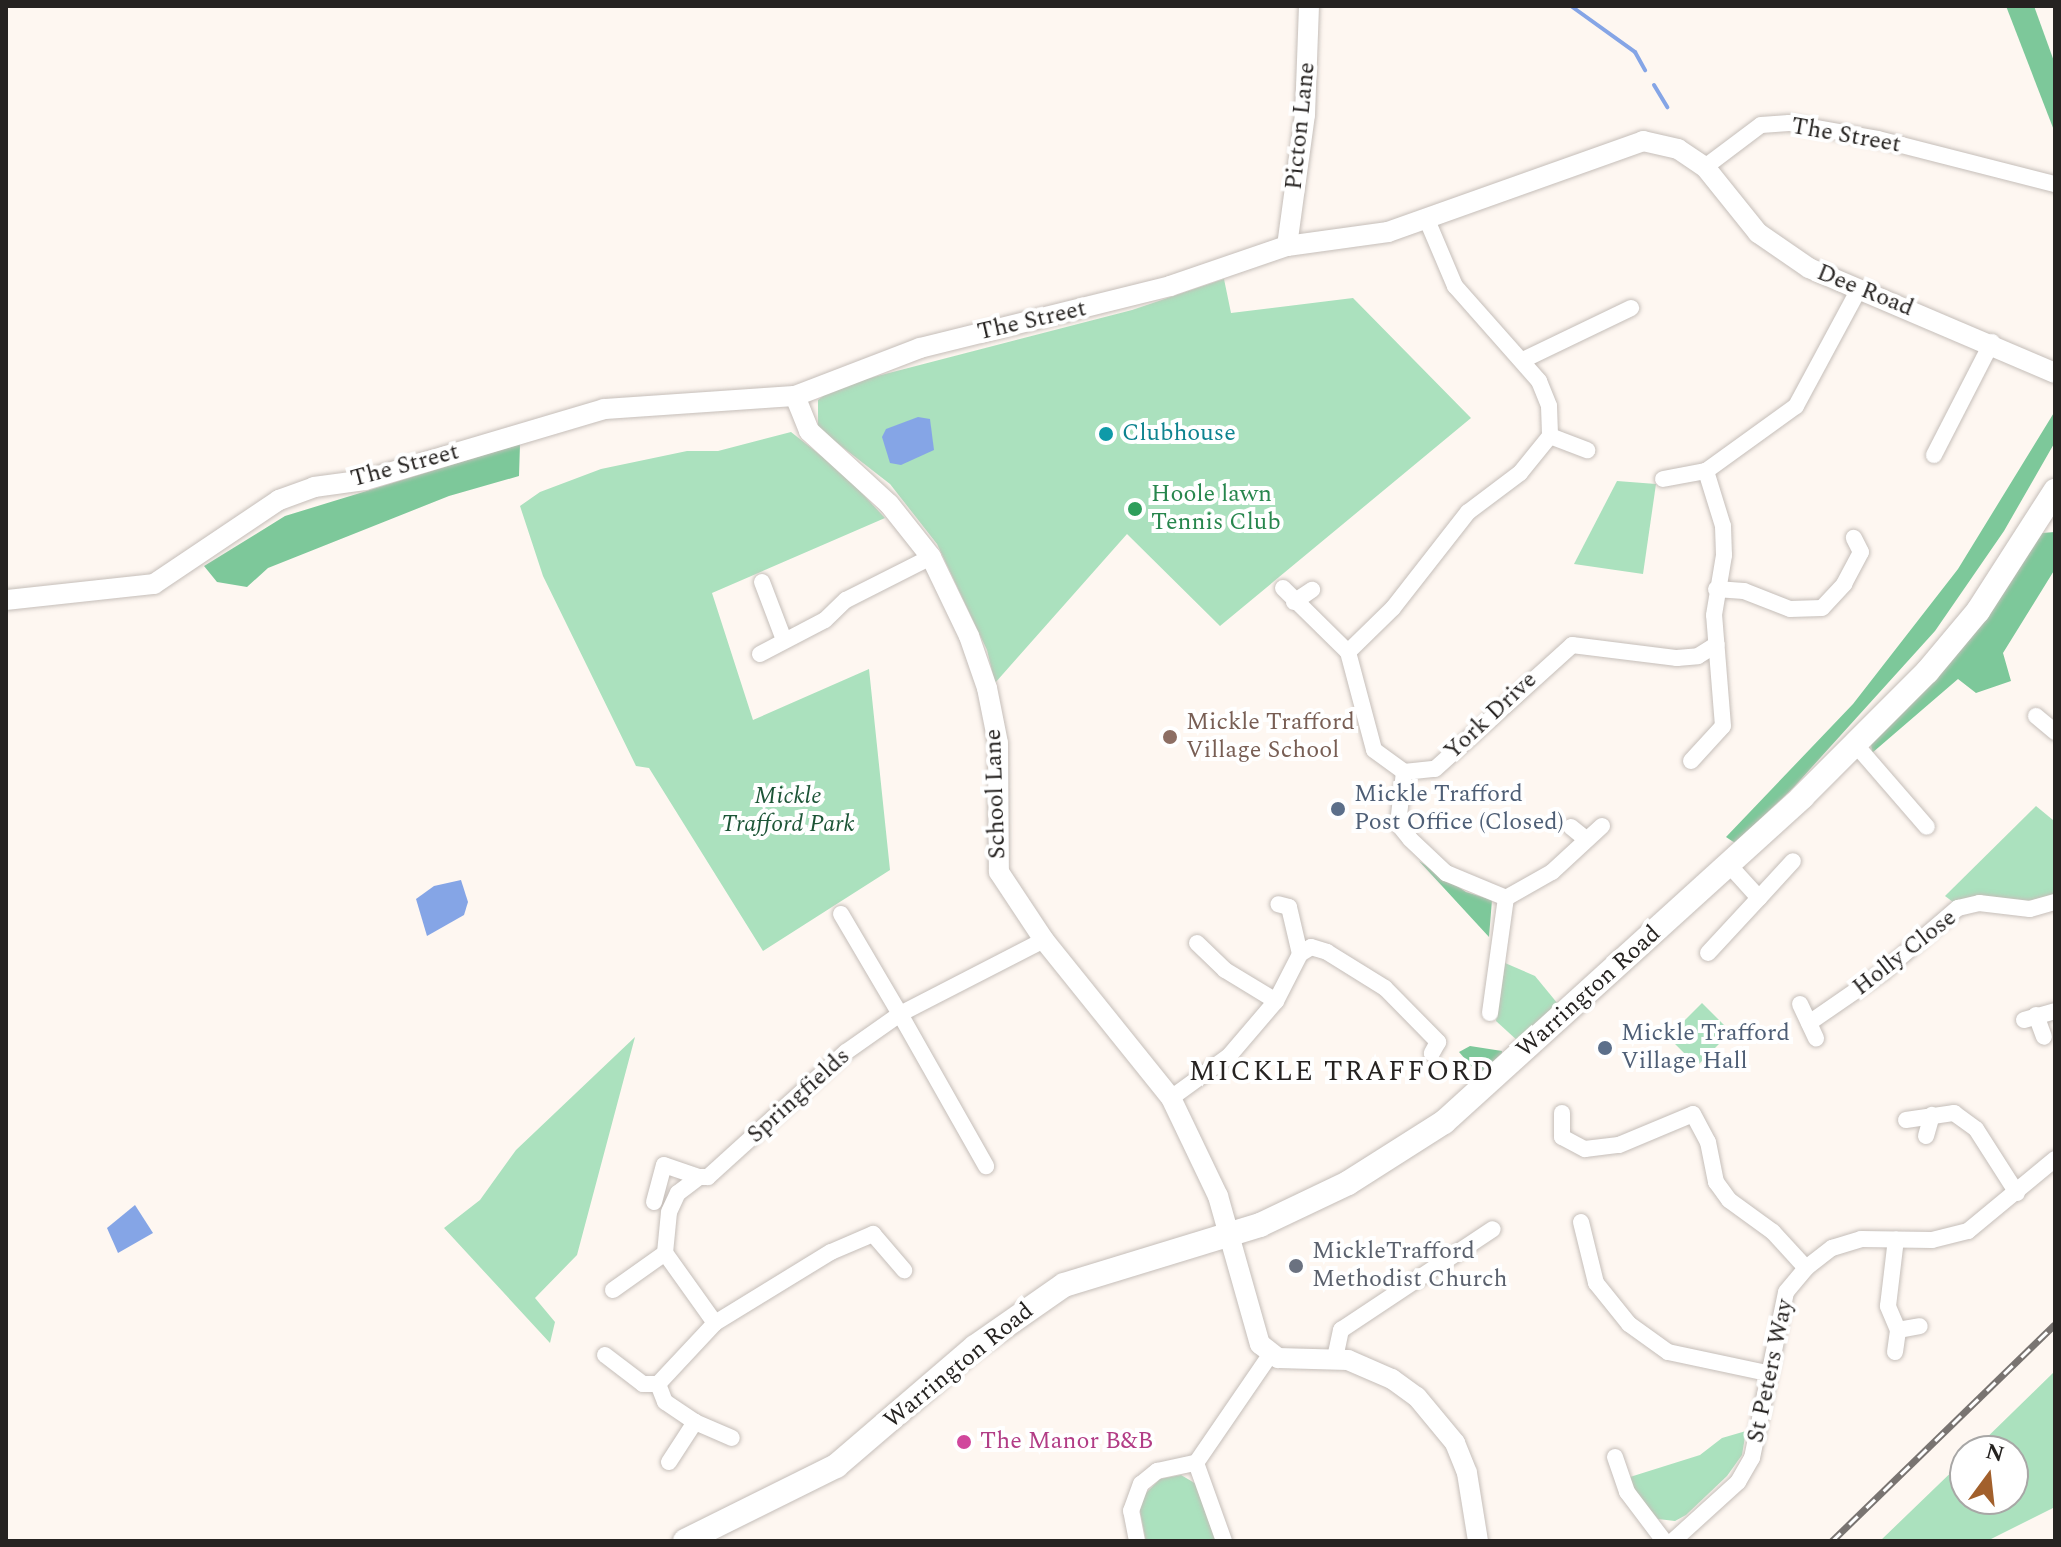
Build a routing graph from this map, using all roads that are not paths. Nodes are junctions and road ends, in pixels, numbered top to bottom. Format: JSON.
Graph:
{"nodes":[{"id":1,"x":1309,"y":6,"type":"edge"},
{"id":2,"x":1705,"y":167,"type":"junction"},
{"id":3,"x":2055,"y":184,"type":"edge"},
{"id":4,"x":1427,"y":220,"type":"junction"},
{"id":5,"x":1287,"y":246,"type":"junction"},
{"id":6,"x":1859,"y":289,"type":"junction"},
{"id":7,"x":1631,"y":308,"type":"dead end"},
{"id":8,"x":1992,"y":342,"type":"junction"},
{"id":9,"x":1523,"y":360,"type":"junction"},
{"id":10,"x":2055,"y":373,"type":"edge"},
{"id":11,"x":795,"y":396,"type":"junction"},
{"id":12,"x":1550,"y":436,"type":"junction"},
{"id":13,"x":1587,"y":450,"type":"dead end"},
{"id":14,"x":1934,"y":455,"type":"dead end"},
{"id":15,"x":1706,"y":471,"type":"junction"},
{"id":16,"x":1663,"y":479,"type":"dead end"},
{"id":17,"x":2055,"y":491,"type":"edge"},
{"id":18,"x":1854,"y":538,"type":"dead end"},
{"id":19,"x":931,"y":557,"type":"junction"},
{"id":20,"x":762,"y":582,"type":"dead end"},
{"id":21,"x":1283,"y":588,"type":"dead end"},
{"id":22,"x":1716,"y":589,"type":"junction"},
{"id":23,"x":1312,"y":590,"type":"dead end"},
{"id":24,"x":6,"y":600,"type":"edge"},
{"id":25,"x":1294,"y":602,"type":"junction"},
{"id":26,"x":784,"y":640,"type":"junction"},
{"id":27,"x":1717,"y":644,"type":"junction"},
{"id":28,"x":1348,"y":652,"type":"junction"},
{"id":29,"x":760,"y":654,"type":"dead end"},
{"id":30,"x":2036,"y":716,"type":"dead end"},
{"id":31,"x":2055,"y":732,"type":"edge"},
{"id":32,"x":1856,"y":745,"type":"junction"},
{"id":33,"x":1691,"y":761,"type":"dead end"},
{"id":34,"x":1404,"y":772,"type":"junction"},
{"id":35,"x":1602,"y":826,"type":"dead end"},
{"id":36,"x":1571,"y":827,"type":"dead end"},
{"id":37,"x":1927,"y":827,"type":"dead end"},
{"id":38,"x":1586,"y":839,"type":"junction"},
{"id":39,"x":1793,"y":861,"type":"dead end"},
{"id":40,"x":1729,"y":865,"type":"junction"},
{"id":41,"x":1506,"y":898,"type":"junction"},
{"id":42,"x":1759,"y":898,"type":"junction"},
{"id":43,"x":2055,"y":902,"type":"edge"},
{"id":44,"x":1290,"y":904,"type":"dead end"},
{"id":45,"x":841,"y":914,"type":"dead end"},
{"id":46,"x":1044,"y":940,"type":"junction"},
{"id":47,"x":1197,"y":943,"type":"dead end"},
{"id":48,"x":1708,"y":953,"type":"dead end"},
{"id":49,"x":1300,"y":954,"type":"junction"},
{"id":50,"x":1276,"y":1001,"type":"junction"},
{"id":51,"x":1800,"y":1004,"type":"dead end"},
{"id":52,"x":2055,"y":1011,"type":"edge"},
{"id":53,"x":1490,"y":1013,"type":"dead end"},
{"id":54,"x":900,"y":1014,"type":"junction"},
{"id":55,"x":2044,"y":1037,"type":"dead end"},
{"id":56,"x":1432,"y":1053,"type":"dead end"},
{"id":57,"x":1171,"y":1098,"type":"junction"},
{"id":58,"x":1562,"y":1113,"type":"dead end"},
{"id":59,"x":1932,"y":1115,"type":"junction"},
{"id":60,"x":1906,"y":1120,"type":"dead end"},
{"id":61,"x":1926,"y":1136,"type":"dead end"},
{"id":62,"x":2055,"y":1159,"type":"edge"},
{"id":63,"x":986,"y":1166,"type":"dead end"},
{"id":64,"x":699,"y":1177,"type":"junction"},
{"id":65,"x":2017,"y":1193,"type":"junction"},
{"id":66,"x":654,"y":1202,"type":"dead end"},
{"id":67,"x":1581,"y":1222,"type":"dead end"},
{"id":68,"x":1493,"y":1229,"type":"dead end"},
{"id":69,"x":1231,"y":1234,"type":"junction"},
{"id":70,"x":1896,"y":1239,"type":"junction"},
{"id":71,"x":665,"y":1253,"type":"junction"},
{"id":72,"x":1806,"y":1268,"type":"junction"},
{"id":73,"x":904,"y":1270,"type":"dead end"},
{"id":74,"x":613,"y":1290,"type":"dead end"},
{"id":75,"x":715,"y":1323,"type":"junction"},
{"id":76,"x":1920,"y":1326,"type":"dead end"},
{"id":77,"x":1898,"y":1330,"type":"junction"},
{"id":78,"x":1895,"y":1352,"type":"dead end"},
{"id":79,"x":605,"y":1355,"type":"dead end"},
{"id":80,"x":1270,"y":1355,"type":"junction"},
{"id":81,"x":1335,"y":1358,"type":"junction"},
{"id":82,"x":1767,"y":1373,"type":"junction"},
{"id":83,"x":658,"y":1384,"type":"junction"},
{"id":84,"x":695,"y":1422,"type":"junction"},
{"id":85,"x":732,"y":1438,"type":"dead end"},
{"id":86,"x":1615,"y":1457,"type":"dead end"},
{"id":87,"x":669,"y":1462,"type":"dead end"},
{"id":88,"x":1196,"y":1463,"type":"junction"},
{"id":89,"x":685,"y":1541,"type":"edge"},
{"id":90,"x":1137,"y":1541,"type":"edge"},
{"id":91,"x":1224,"y":1541,"type":"edge"},
{"id":92,"x":1478,"y":1541,"type":"edge"},
{"id":93,"x":1664,"y":1541,"type":"edge"},
{"id":94,"x":1673,"y":1541,"type":"edge"}],
"edges":[{"from":1,"to":5,"type":"street","name":"Picton Lane"},
{"from":2,"to":3,"type":"street","name":"The Street"},
{"from":2,"to":4,"type":"street","name":"The Street"},
{"from":2,"to":6,"type":"street","name":"Dee Road"},
{"from":4,"to":5,"type":"street","name":"The Street"},
{"from":4,"to":9,"type":"street"},
{"from":5,"to":11,"type":"street","name":"The Street"},
{"from":6,"to":8,"type":"street","name":"Dee Road"},
{"from":6,"to":15,"type":"street"},
{"from":7,"to":9,"type":"street"},
{"from":8,"to":10,"type":"street","name":"Dee Road"},
{"from":8,"to":14,"type":"street"},
{"from":9,"to":12,"type":"street"},
{"from":11,"to":19,"type":"street","name":"School Lane"},
{"from":11,"to":24,"type":"street","name":"The Street"},
{"from":12,"to":13,"type":"street"},
{"from":12,"to":28,"type":"street"},
{"from":15,"to":16,"type":"street"},
{"from":15,"to":22,"type":"street"},
{"from":17,"to":32,"type":"main road","name":"Warrington Road"},
{"from":18,"to":22,"type":"street"},
{"from":19,"to":26,"type":"street"},
{"from":19,"to":46,"type":"street","name":"School Lane"},
{"from":20,"to":26,"type":"street"},
{"from":21,"to":25,"type":"street"},
{"from":22,"to":27,"type":"street"},
{"from":23,"to":25,"type":"street"},
{"from":25,"to":28,"type":"street"},
{"from":26,"to":29,"type":"street"},
{"from":27,"to":33,"type":"street"},
{"from":27,"to":34,"type":"street","name":"York Drive"},
{"from":28,"to":34,"type":"street"},
{"from":30,"to":31,"type":"street"},
{"from":32,"to":37,"type":"street"},
{"from":32,"to":40,"type":"main road","name":"Warrington Road"},
{"from":34,"to":41,"type":"street"},
{"from":35,"to":38,"type":"street"},
{"from":36,"to":38,"type":"street"},
{"from":38,"to":41,"type":"street"},
{"from":39,"to":42,"type":"street"},
{"from":40,"to":42,"type":"street"},
{"from":40,"to":69,"type":"main road","name":"Warrington Road"},
{"from":41,"to":53,"type":"street"},
{"from":42,"to":48,"type":"street"},
{"from":43,"to":51,"type":"street","name":"Holly Close"},
{"from":44,"to":49,"type":"street"},
{"from":45,"to":54,"type":"street"},
{"from":46,"to":54,"type":"street","name":"Springfields"},
{"from":46,"to":57,"type":"street","name":"School Lane"},
{"from":47,"to":50,"type":"street"},
{"from":49,"to":50,"type":"street"},
{"from":49,"to":56,"type":"street"},
{"from":50,"to":57,"type":"street"},
{"from":52,"to":55,"type":"street"},
{"from":54,"to":63,"type":"street"},
{"from":54,"to":64,"type":"street","name":"Springfields"},
{"from":57,"to":69,"type":"street","name":"School Lane"},
{"from":58,"to":72,"type":"street"},
{"from":59,"to":60,"type":"street"},
{"from":59,"to":61,"type":"street"},
{"from":59,"to":65,"type":"street"},
{"from":62,"to":65,"type":"street","name":"St Peters Way"},
{"from":64,"to":66,"type":"street"},
{"from":64,"to":71,"type":"street","name":"Springfields"},
{"from":65,"to":70,"type":"street","name":"St Peters Way"},
{"from":67,"to":82,"type":"street"},
{"from":68,"to":81,"type":"street"},
{"from":69,"to":80,"type":"street","name":"School Lane"},
{"from":69,"to":89,"type":"main road","name":"Warrington Road"},
{"from":70,"to":72,"type":"street","name":"St Peters Way"},
{"from":70,"to":77,"type":"street"},
{"from":71,"to":74,"type":"street"},
{"from":71,"to":75,"type":"street"},
{"from":72,"to":82,"type":"street","name":"St Peters Way"},
{"from":73,"to":75,"type":"street"},
{"from":75,"to":83,"type":"street"},
{"from":76,"to":77,"type":"street"},
{"from":77,"to":78,"type":"street"},
{"from":79,"to":83,"type":"street"},
{"from":80,"to":81,"type":"street"},
{"from":80,"to":88,"type":"street"},
{"from":81,"to":92,"type":"street"},
{"from":82,"to":94,"type":"street","name":"St Peters Way"},
{"from":83,"to":84,"type":"street"},
{"from":84,"to":85,"type":"street"},
{"from":84,"to":87,"type":"street"},
{"from":86,"to":93,"type":"street"},
{"from":88,"to":90,"type":"street"},
{"from":88,"to":91,"type":"street"}]}
